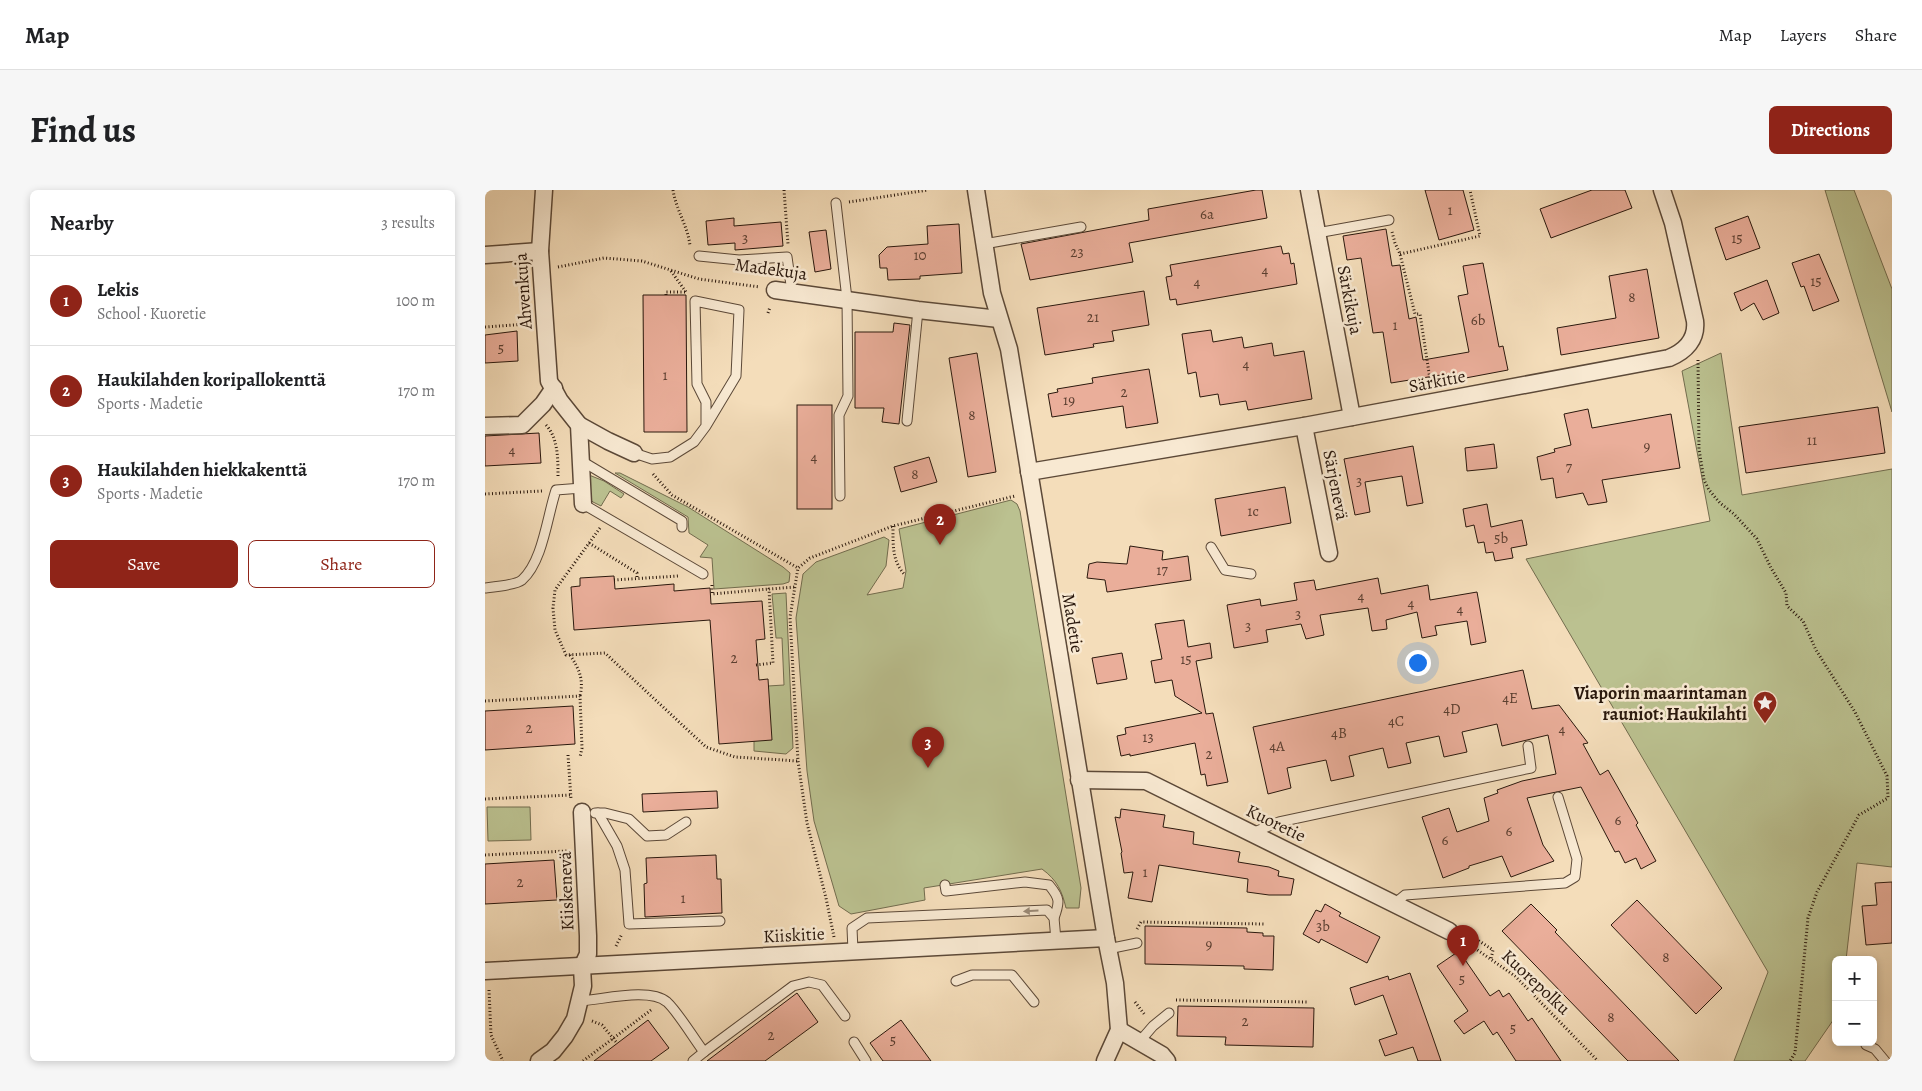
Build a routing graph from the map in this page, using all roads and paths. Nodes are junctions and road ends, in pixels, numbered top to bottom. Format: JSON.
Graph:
{"nodes":[{"id":1,"x":544,"y":190,"type":"edge"},
{"id":2,"x":673,"y":190,"type":"edge"},
{"id":3,"x":784,"y":190,"type":"edge"},
{"id":4,"x":929,"y":190,"type":"edge"},
{"id":5,"x":976,"y":190,"type":"edge"},
{"id":6,"x":1309,"y":190,"type":"edge"},
{"id":7,"x":1470,"y":190,"type":"edge"},
{"id":8,"x":1662,"y":190,"type":"edge"},
{"id":9,"x":836,"y":204,"type":"joint"},
{"id":10,"x":1389,"y":220,"type":"joint"},
{"id":11,"x":1081,"y":227,"type":"dead end"},
{"id":12,"x":1317,"y":233,"type":"junction"},
{"id":13,"x":689,"y":235,"type":"dead end"},
{"id":14,"x":984,"y":244,"type":"junction"},
{"id":15,"x":539,"y":251,"type":"junction"},
{"id":16,"x":1400,"y":254,"type":"junction"},
{"id":17,"x":485,"y":255,"type":"edge"},
{"id":18,"x":699,"y":256,"type":"dead end"},
{"id":19,"x":787,"y":257,"type":"junction"},
{"id":20,"x":671,"y":270,"type":"junction"},
{"id":21,"x":541,"y":271,"type":"junction"},
{"id":22,"x":775,"y":290,"type":"joint"},
{"id":23,"x":686,"y":292,"type":"junction"},
{"id":24,"x":695,"y":292,"type":"dead end"},
{"id":25,"x":792,"y":292,"type":"junction"},
{"id":26,"x":666,"y":295,"type":"dead end"},
{"id":27,"x":847,"y":299,"type":"junction"},
{"id":28,"x":918,"y":310,"type":"junction"},
{"id":29,"x":999,"y":319,"type":"junction"},
{"id":30,"x":545,"y":324,"type":"junction"},
{"id":31,"x":485,"y":327,"type":"edge"},
{"id":32,"x":1698,"y":359,"type":"dead end"},
{"id":33,"x":554,"y":388,"type":"junction"},
{"id":34,"x":1434,"y":402,"type":"junction"},
{"id":35,"x":1352,"y":417,"type":"junction"},
{"id":36,"x":907,"y":421,"type":"dead end"},
{"id":37,"x":522,"y":425,"type":"junction"},
{"id":38,"x":579,"y":425,"type":"junction"},
{"id":39,"x":485,"y":426,"type":"edge"},
{"id":40,"x":706,"y":426,"type":"junction"},
{"id":41,"x":1304,"y":426,"type":"junction"},
{"id":42,"x":634,"y":453,"type":"junction"},
{"id":43,"x":580,"y":460,"type":"junction"},
{"id":44,"x":1029,"y":472,"type":"junction"},
{"id":45,"x":556,"y":490,"type":"junction"},
{"id":46,"x":1032,"y":492,"type":"junction"},
{"id":47,"x":485,"y":494,"type":"edge"},
{"id":48,"x":582,"y":496,"type":"junction"},
{"id":49,"x":840,"y":496,"type":"dead end"},
{"id":50,"x":608,"y":518,"type":"junction"},
{"id":51,"x":893,"y":526,"type":"junction"},
{"id":52,"x":682,"y":527,"type":"dead end"},
{"id":53,"x":589,"y":543,"type":"junction"},
{"id":54,"x":1211,"y":547,"type":"dead end"},
{"id":55,"x":1329,"y":553,"type":"dead end"},
{"id":56,"x":798,"y":568,"type":"junction"},
{"id":57,"x":703,"y":574,"type":"joint"},
{"id":58,"x":1251,"y":574,"type":"dead end"},
{"id":59,"x":905,"y":575,"type":"dead end"},
{"id":60,"x":637,"y":578,"type":"junction"},
{"id":61,"x":614,"y":580,"type":"dead end"},
{"id":62,"x":795,"y":587,"type":"junction"},
{"id":63,"x":485,"y":588,"type":"edge"},
{"id":64,"x":769,"y":589,"type":"junction"},
{"id":65,"x":712,"y":594,"type":"dead end"},
{"id":66,"x":570,"y":654,"type":"junction"},
{"id":67,"x":756,"y":665,"type":"dead end"},
{"id":68,"x":580,"y":696,"type":"junction"},
{"id":69,"x":485,"y":701,"type":"edge"},
{"id":70,"x":1528,"y":746,"type":"dead end"},
{"id":71,"x":580,"y":757,"type":"dead end"},
{"id":72,"x":798,"y":761,"type":"junction"},
{"id":73,"x":1079,"y":780,"type":"junction"},
{"id":74,"x":570,"y":795,"type":"dead end"},
{"id":75,"x":1558,"y":797,"type":"dead end"},
{"id":76,"x":1887,"y":798,"type":"junction"},
{"id":77,"x":485,"y":799,"type":"edge"},
{"id":78,"x":1892,"y":802,"type":"edge"},
{"id":79,"x":590,"y":813,"type":"junction"},
{"id":80,"x":686,"y":822,"type":"dead end"},
{"id":81,"x":1252,"y":833,"type":"junction"},
{"id":82,"x":573,"y":851,"type":"dead end"},
{"id":83,"x":485,"y":855,"type":"edge"},
{"id":84,"x":945,"y":885,"type":"dead end"},
{"id":85,"x":1394,"y":904,"type":"junction"},
{"id":86,"x":1054,"y":918,"type":"junction"},
{"id":87,"x":720,"y":921,"type":"dead end"},
{"id":88,"x":1264,"y":924,"type":"dead end"},
{"id":89,"x":1449,"y":931,"type":"joint"},
{"id":90,"x":1056,"y":940,"type":"junction"},
{"id":91,"x":1107,"y":943,"type":"junction"},
{"id":92,"x":1137,"y":943,"type":"joint"},
{"id":93,"x":836,"y":952,"type":"junction"},
{"id":94,"x":853,"y":952,"type":"junction"},
{"id":95,"x":582,"y":967,"type":"junction"},
{"id":96,"x":485,"y":971,"type":"edge"},
{"id":97,"x":956,"y":981,"type":"dead end"},
{"id":98,"x":489,"y":990,"type":"dead end"},
{"id":99,"x":664,"y":1000,"type":"junction"},
{"id":100,"x":579,"y":1001,"type":"junction"},
{"id":101,"x":1034,"y":1002,"type":"dead end"},
{"id":102,"x":1307,"y":1002,"type":"dead end"},
{"id":103,"x":1169,"y":1013,"type":"joint"},
{"id":104,"x":845,"y":1016,"type":"dead end"},
{"id":105,"x":591,"y":1021,"type":"dead end"},
{"id":106,"x":1119,"y":1030,"type":"junction"},
{"id":107,"x":614,"y":1038,"type":"junction"},
{"id":108,"x":1140,"y":1041,"type":"junction"},
{"id":109,"x":854,"y":1042,"type":"dead end"},
{"id":110,"x":617,"y":1043,"type":"dead end"},
{"id":111,"x":1868,"y":1046,"type":"edge"},
{"id":112,"x":704,"y":1052,"type":"junction"},
{"id":113,"x":503,"y":1061,"type":"edge"},
{"id":114,"x":539,"y":1061,"type":"edge"},
{"id":115,"x":583,"y":1061,"type":"edge"},
{"id":116,"x":693,"y":1061,"type":"edge"},
{"id":117,"x":866,"y":1061,"type":"edge"},
{"id":118,"x":1105,"y":1061,"type":"edge"},
{"id":119,"x":1167,"y":1061,"type":"edge"},
{"id":120,"x":1598,"y":1061,"type":"edge"},
{"id":121,"x":1790,"y":1061,"type":"edge"},
{"id":122,"x":1885,"y":1061,"type":"edge"}],
"edges":[{"from":1,"to":15,"type":"street","name":"Ahvenkuja"},
{"from":2,"to":13,"type":"path"},
{"from":3,"to":19,"type":"path"},
{"from":4,"to":9,"type":"path"},
{"from":5,"to":14,"type":"street","name":"Madetie"},
{"from":6,"to":12,"type":"street","name":"Särkikuja"},
{"from":7,"to":16,"type":"path"},
{"from":8,"to":34,"type":"street","name":"Särkitie"},
{"from":9,"to":27,"type":"lane"},
{"from":10,"to":12,"type":"lane"},
{"from":10,"to":16,"type":"path"},
{"from":11,"to":14,"type":"lane"},
{"from":12,"to":35,"type":"street","name":"Särkikuja"},
{"from":14,"to":29,"type":"street","name":"Madetie"},
{"from":15,"to":17,"type":"street"},
{"from":15,"to":21,"type":"street","name":"Ahvenkuja"},
{"from":16,"to":34,"type":"path"},
{"from":18,"to":19,"type":"lane"},
{"from":19,"to":25,"type":"lane"},
{"from":20,"to":21,"type":"path","name":"Madekuja"},
{"from":20,"to":22,"type":"path","name":"Madekuja"},
{"from":20,"to":23,"type":"path"},
{"from":21,"to":30,"type":"street","name":"Ahvenkuja"},
{"from":22,"to":25,"type":"street","name":"Madekuja"},
{"from":23,"to":24,"type":"path"},
{"from":23,"to":26,"type":"path"},
{"from":25,"to":27,"type":"street","name":"Madekuja"},
{"from":27,"to":28,"type":"street","name":"Madekuja"},
{"from":27,"to":49,"type":"lane"},
{"from":28,"to":29,"type":"street","name":"Madekuja"},
{"from":28,"to":36,"type":"lane"},
{"from":29,"to":44,"type":"street","name":"Madetie"},
{"from":30,"to":31,"type":"path"},
{"from":30,"to":33,"type":"street","name":"Ahvenkuja"},
{"from":32,"to":76,"type":"path"},
{"from":33,"to":37,"type":"street"},
{"from":33,"to":38,"type":"street","name":"Ahvenkuja"},
{"from":34,"to":35,"type":"street","name":"Särkitie"},
{"from":35,"to":41,"type":"street","name":"Särkitie"},
{"from":37,"to":39,"type":"street"},
{"from":37,"to":45,"type":"path"},
{"from":38,"to":42,"type":"street","name":"Ahvenkuja"},
{"from":38,"to":43,"type":"street"},
{"from":40,"to":40,"type":"lane"},
{"from":40,"to":42,"type":"lane"},
{"from":41,"to":44,"type":"street","name":"Särkitie"},
{"from":41,"to":55,"type":"street","name":"Särjenevä"},
{"from":42,"to":56,"type":"path"},
{"from":43,"to":48,"type":"street"},
{"from":43,"to":52,"type":"lane"},
{"from":44,"to":46,"type":"street","name":"Madetie"},
{"from":45,"to":47,"type":"path"},
{"from":45,"to":48,"type":"lane"},
{"from":45,"to":63,"type":"lane"},
{"from":46,"to":51,"type":"path"},
{"from":46,"to":73,"type":"street","name":"Madetie"},
{"from":48,"to":50,"type":"lane"},
{"from":50,"to":53,"type":"path"},
{"from":50,"to":57,"type":"lane"},
{"from":51,"to":56,"type":"path"},
{"from":51,"to":59,"type":"path"},
{"from":53,"to":60,"type":"path"},
{"from":53,"to":66,"type":"path"},
{"from":54,"to":58,"type":"lane"},
{"from":56,"to":62,"type":"path"},
{"from":57,"to":60,"type":"path"},
{"from":60,"to":61,"type":"path"},
{"from":62,"to":64,"type":"path"},
{"from":62,"to":72,"type":"path"},
{"from":64,"to":65,"type":"path"},
{"from":64,"to":67,"type":"path"},
{"from":66,"to":68,"type":"path"},
{"from":66,"to":72,"type":"path"},
{"from":68,"to":69,"type":"path"},
{"from":68,"to":71,"type":"path"},
{"from":70,"to":81,"type":"lane"},
{"from":72,"to":93,"type":"path"},
{"from":73,"to":81,"type":"street","name":"Kuoretie"},
{"from":73,"to":91,"type":"street","name":"Madetie"},
{"from":74,"to":77,"type":"path"},
{"from":75,"to":85,"type":"lane"},
{"from":76,"to":78,"type":"path"},
{"from":76,"to":121,"type":"path"},
{"from":79,"to":80,"type":"lane"},
{"from":79,"to":87,"type":"lane"},
{"from":79,"to":95,"type":"street","name":"Kiiskenevä"},
{"from":81,"to":85,"type":"street","name":"Kuoretie"},
{"from":82,"to":83,"type":"path"},
{"from":84,"to":86,"type":"lane"},
{"from":85,"to":89,"type":"street","name":"Kuoretie"},
{"from":86,"to":90,"type":"lane"},
{"from":86,"to":94,"type":"lane","one_way":true},
{"from":88,"to":92,"type":"path"},
{"from":89,"to":120,"type":"path","name":"Kuorepolku"},
{"from":90,"to":91,"type":"street","name":"Kiiskitie"},
{"from":90,"to":94,"type":"street","name":"Kiiskitie"},
{"from":91,"to":92,"type":"lane"},
{"from":91,"to":106,"type":"street","name":"Madetie"},
{"from":93,"to":94,"type":"street","name":"Kiiskitie"},
{"from":93,"to":95,"type":"street","name":"Kiiskitie"},
{"from":95,"to":96,"type":"street","name":"Kiiskitie"},
{"from":95,"to":100,"type":"street","name":"Kiiskenevä"},
{"from":97,"to":101,"type":"lane"},
{"from":98,"to":113,"type":"path"},
{"from":99,"to":100,"type":"lane"},
{"from":99,"to":107,"type":"path"},
{"from":99,"to":112,"type":"lane"},
{"from":100,"to":114,"type":"street","name":"Kiiskenevä"},
{"from":102,"to":103,"type":"path"},
{"from":103,"to":108,"type":"lane"},
{"from":104,"to":112,"type":"lane"},
{"from":105,"to":107,"type":"path"},
{"from":106,"to":108,"type":"street"},
{"from":106,"to":118,"type":"street","name":"Madetie"},
{"from":107,"to":110,"type":"path"},
{"from":107,"to":115,"type":"path"},
{"from":108,"to":119,"type":"street"},
{"from":109,"to":117,"type":"lane"},
{"from":111,"to":122,"type":"lane"},
{"from":112,"to":116,"type":"lane"}]}
